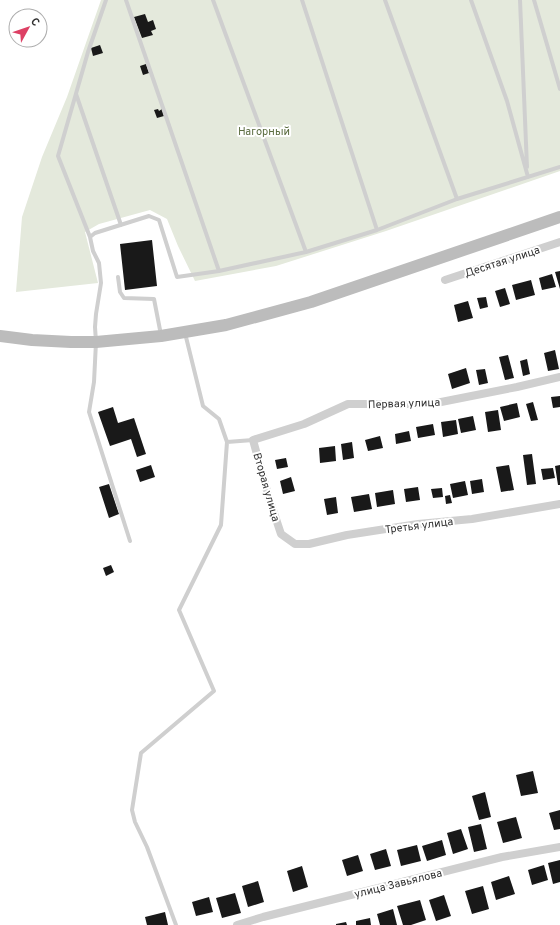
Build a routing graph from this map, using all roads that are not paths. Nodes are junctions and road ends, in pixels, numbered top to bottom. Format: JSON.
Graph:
{"nodes":[{"id":1,"x":106,"y":0,"type":"edge"},
{"id":2,"x":126,"y":0,"type":"edge"},
{"id":3,"x":213,"y":0,"type":"edge"},
{"id":4,"x":302,"y":0,"type":"edge"},
{"id":5,"x":385,"y":0,"type":"edge"},
{"id":6,"x":471,"y":0,"type":"edge"},
{"id":7,"x":520,"y":0,"type":"edge"},
{"id":8,"x":534,"y":0,"type":"edge"},
{"id":9,"x":560,"y":88,"type":"edge"},
{"id":10,"x":76,"y":94,"type":"junction"},
{"id":11,"x":560,"y":167,"type":"edge"},
{"id":12,"x":528,"y":176,"type":"junction"},
{"id":13,"x":457,"y":199,"type":"junction"},
{"id":14,"x":560,"y":217,"type":"edge"},
{"id":15,"x":121,"y":225,"type":"junction"},
{"id":16,"x":377,"y":230,"type":"junction"},
{"id":17,"x":90,"y":237,"type":"junction"},
{"id":18,"x":560,"y":242,"type":"edge"},
{"id":19,"x":306,"y":252,"type":"junction"},
{"id":20,"x":219,"y":271,"type":"junction"},
{"id":21,"x":118,"y":277,"type":"dead end"},
{"id":22,"x":445,"y":280,"type":"dead end"},
{"id":23,"x":185,"y":332,"type":"junction"},
{"id":24,"x":0,"y":336,"type":"edge"},
{"id":25,"x":161,"y":336,"type":"junction"},
{"id":26,"x":96,"y":342,"type":"junction"},
{"id":27,"x":560,"y":377,"type":"edge"},
{"id":28,"x":253,"y":440,"type":"junction"},
{"id":29,"x":227,"y":442,"type":"junction"},
{"id":30,"x":560,"y":504,"type":"edge"},
{"id":31,"x":281,"y":534,"type":"joint"},
{"id":32,"x":130,"y":541,"type":"dead end"},
{"id":33,"x":560,"y":846,"type":"edge"},
{"id":34,"x":252,"y":923,"type":"edge"},
{"id":35,"x":176,"y":925,"type":"edge"},
{"id":36,"x":237,"y":925,"type":"edge"}],
"edges":[{"from":1,"to":10,"type":"lane"},
{"from":2,"to":20,"type":"lane"},
{"from":3,"to":19,"type":"lane"},
{"from":4,"to":16,"type":"lane"},
{"from":5,"to":13,"type":"lane"},
{"from":6,"to":12,"type":"lane"},
{"from":7,"to":12,"type":"lane"},
{"from":8,"to":9,"type":"lane"},
{"from":10,"to":15,"type":"lane"},
{"from":10,"to":17,"type":"lane"},
{"from":11,"to":12,"type":"lane"},
{"from":12,"to":13,"type":"lane"},
{"from":13,"to":16,"type":"lane"},
{"from":14,"to":23,"type":"main road"},
{"from":15,"to":17,"type":"lane"},
{"from":15,"to":20,"type":"lane"},
{"from":16,"to":19,"type":"lane"},
{"from":17,"to":26,"type":"lane"},
{"from":18,"to":22,"type":"street","name":"Десятая улица"},
{"from":19,"to":20,"type":"lane"},
{"from":21,"to":25,"type":"lane"},
{"from":23,"to":25,"type":"main road"},
{"from":23,"to":29,"type":"lane"},
{"from":24,"to":26,"type":"main road"},
{"from":25,"to":26,"type":"main road"},
{"from":26,"to":32,"type":"lane"},
{"from":27,"to":28,"type":"street","name":"Первая улица"},
{"from":28,"to":29,"type":"lane"},
{"from":28,"to":31,"type":"street","name":"Вторая улица"},
{"from":29,"to":35,"type":"lane"},
{"from":30,"to":31,"type":"street","name":"Третья улица"},
{"from":33,"to":34,"type":"street","name":"улица Завьялова"},
{"from":34,"to":36,"type":"street","name":"улица Завьялова"}]}
